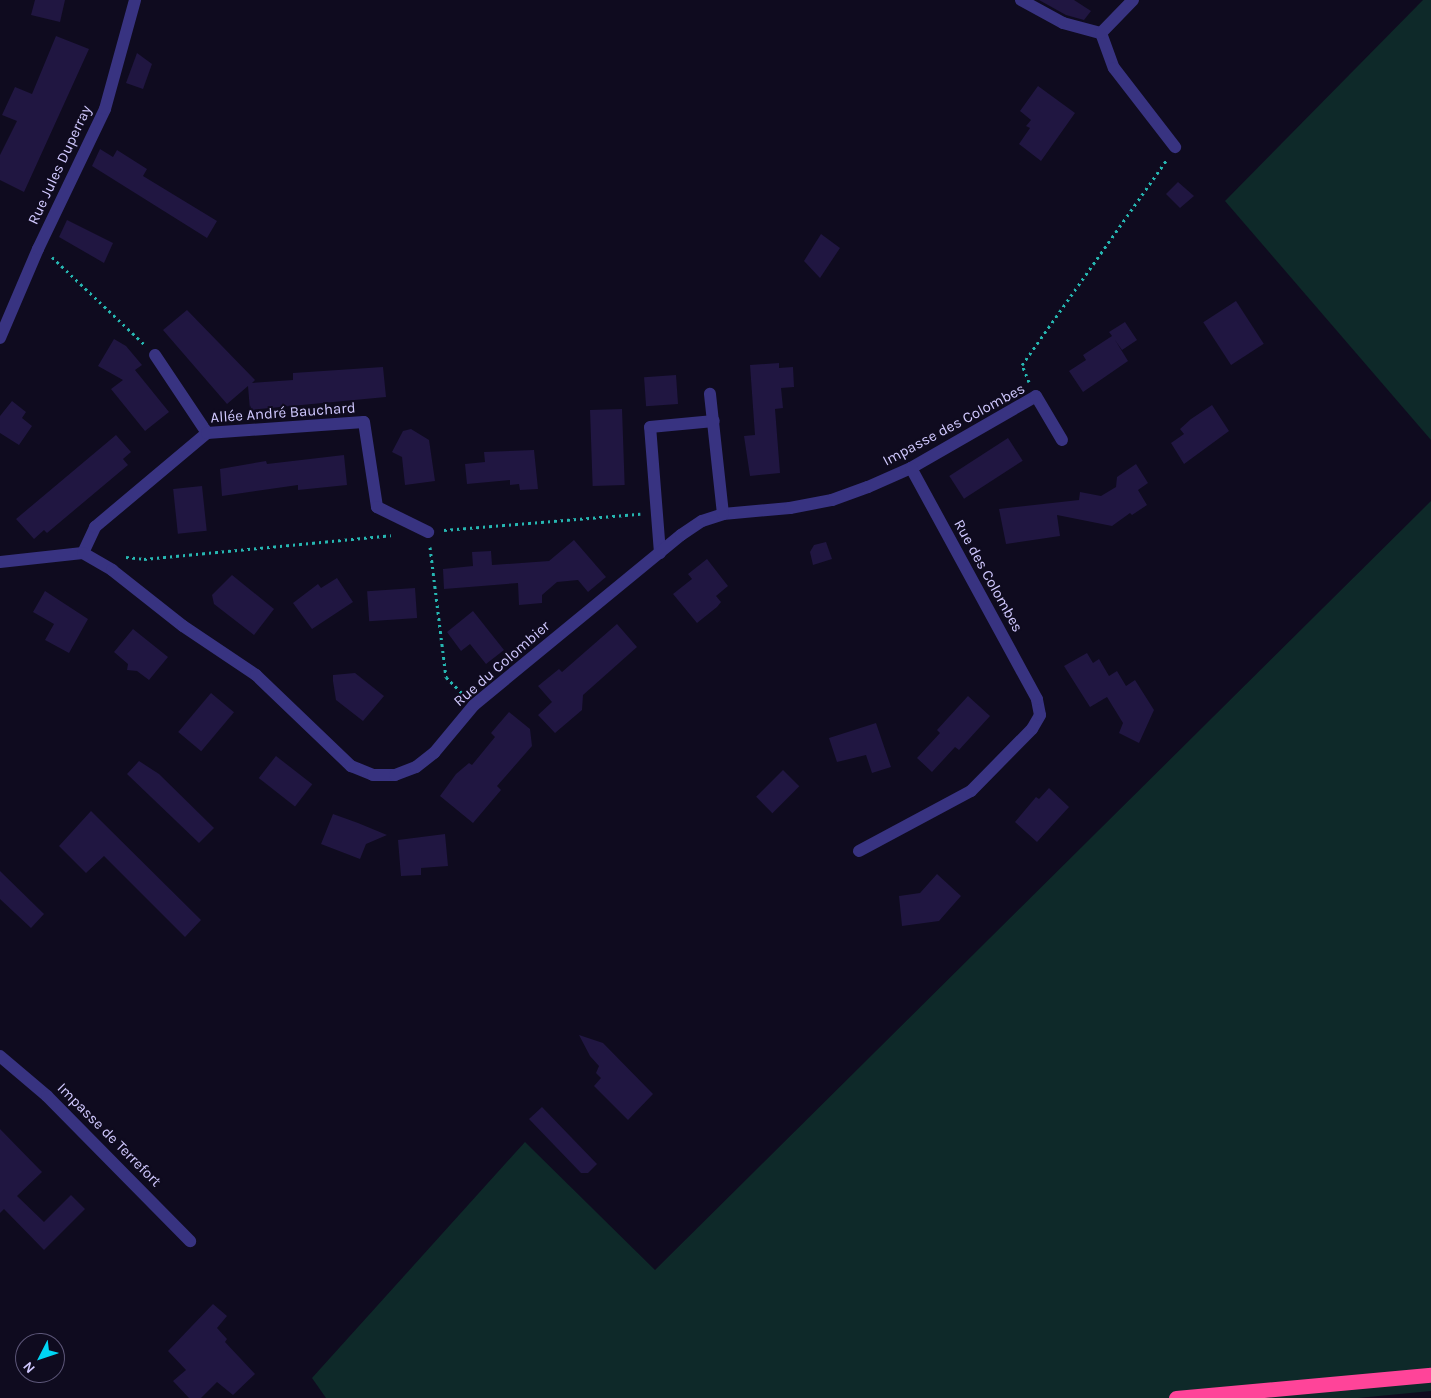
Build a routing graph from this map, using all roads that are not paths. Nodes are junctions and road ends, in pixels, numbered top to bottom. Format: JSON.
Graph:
{"nodes":[{"id":1,"x":135,"y":0,"type":"edge"},
{"id":2,"x":1021,"y":0,"type":"edge"},
{"id":3,"x":1133,"y":0,"type":"edge"},
{"id":4,"x":1101,"y":33,"type":"junction"},
{"id":5,"x":1175,"y":147,"type":"road end"},
{"id":6,"x":0,"y":338,"type":"edge"},
{"id":7,"x":155,"y":355,"type":"road end"},
{"id":8,"x":710,"y":394,"type":"dead end"},
{"id":9,"x":714,"y":421,"type":"junction"},
{"id":10,"x":208,"y":433,"type":"junction"},
{"id":11,"x":1062,"y":440,"type":"dead end"},
{"id":12,"x":911,"y":468,"type":"junction"},
{"id":13,"x":723,"y":514,"type":"junction"},
{"id":14,"x":428,"y":532,"type":"road end"},
{"id":15,"x":84,"y":553,"type":"junction"},
{"id":16,"x":660,"y":553,"type":"junction"},
{"id":17,"x":0,"y":562,"type":"edge"},
{"id":18,"x":859,"y":851,"type":"dead end"},
{"id":19,"x":0,"y":1056,"type":"edge"},
{"id":20,"x":190,"y":1241,"type":"dead end"},
{"id":21,"x":1431,"y":1375,"type":"edge"},
{"id":22,"x":1176,"y":1398,"type":"edge"}],
"edges":[{"from":1,"to":6,"type":"street","name":"Rue Jules Duperray"},
{"from":2,"to":4,"type":"street"},
{"from":3,"to":4,"type":"street"},
{"from":4,"to":5,"type":"street"},
{"from":7,"to":10,"type":"street"},
{"from":8,"to":9,"type":"street"},
{"from":9,"to":13,"type":"street"},
{"from":9,"to":16,"type":"street"},
{"from":10,"to":14,"type":"street","name":"Allée André Bauchard"},
{"from":10,"to":15,"type":"street","name":"Allée André Bauchard"},
{"from":11,"to":12,"type":"street","name":"Impasse des Colombes"},
{"from":12,"to":13,"type":"street","name":"Impasse des Colombes"},
{"from":12,"to":18,"type":"street","name":"Rue des Colombes"},
{"from":13,"to":16,"type":"street","name":"Rue du Colombier"},
{"from":15,"to":16,"type":"street","name":"Rue du Colombier"},
{"from":15,"to":17,"type":"street"},
{"from":19,"to":20,"type":"street","name":"Impasse de Terrefort"},
{"from":21,"to":22,"type":"highway"}]}
